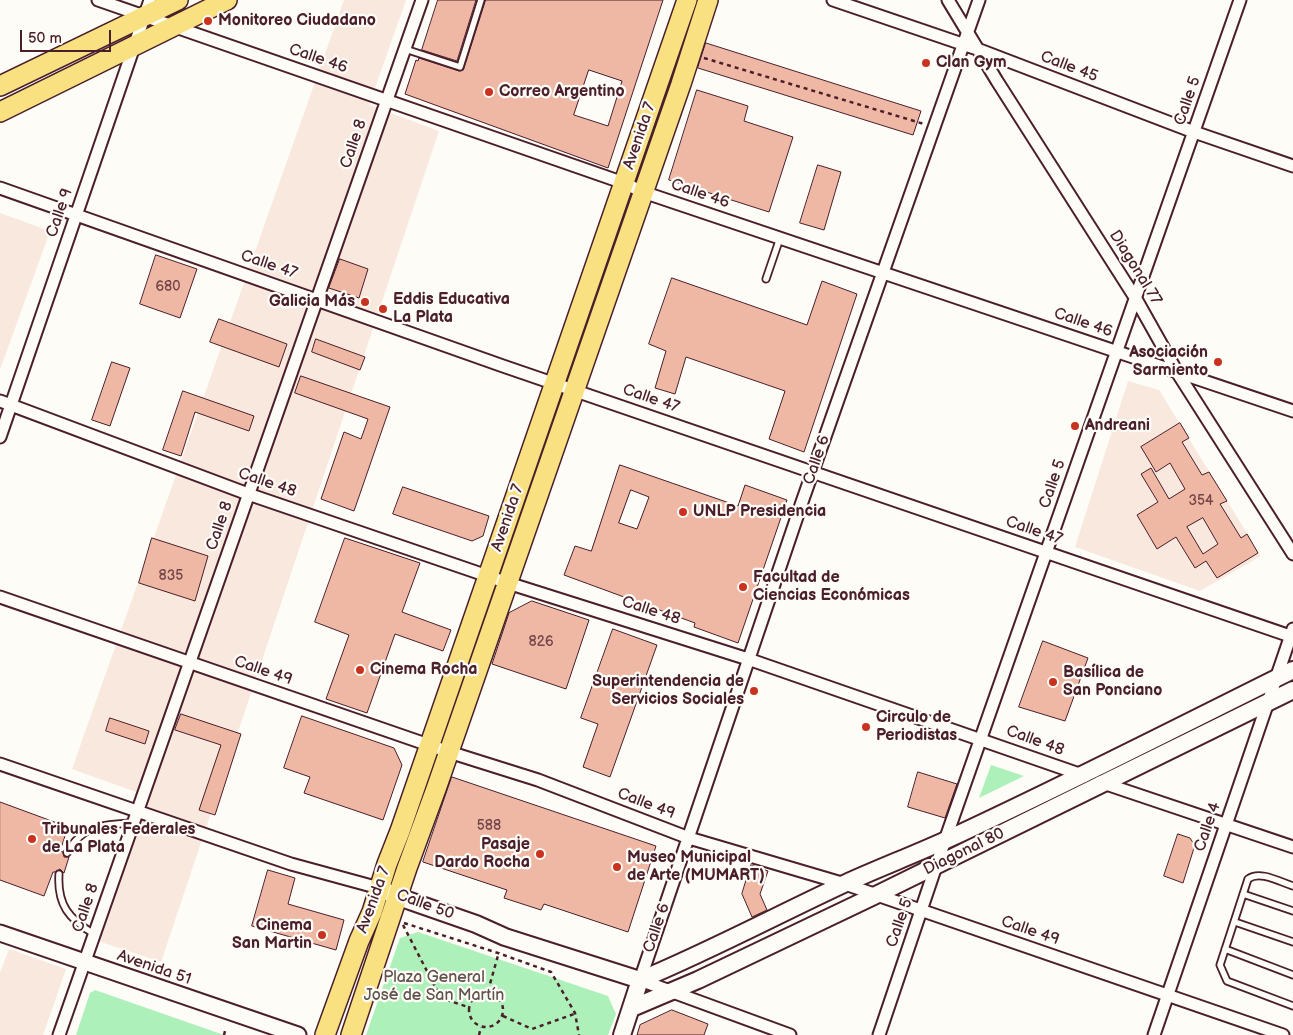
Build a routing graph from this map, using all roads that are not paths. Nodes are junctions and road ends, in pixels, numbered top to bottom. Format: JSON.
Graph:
{"nodes":[{"id":1,"x":98,"y":0,"type":"edge"},
{"id":2,"x":178,"y":0,"type":"edge"},
{"id":3,"x":227,"y":0,"type":"edge"},
{"id":4,"x":422,"y":0,"type":"edge"},
{"id":5,"x":481,"y":0,"type":"edge"},
{"id":6,"x":687,"y":0,"type":"edge"},
{"id":7,"x":708,"y":0,"type":"edge"},
{"id":8,"x":833,"y":0,"type":"edge"},
{"id":9,"x":948,"y":0,"type":"edge"},
{"id":10,"x":979,"y":0,"type":"edge"},
{"id":11,"x":1240,"y":0,"type":"edge"},
{"id":12,"x":148,"y":8,"type":"edge"},
{"id":13,"x":174,"y":26,"type":"junction"},
{"id":14,"x":966,"y":39,"type":"junction"},
{"id":15,"x":135,"y":46,"type":"junction"},
{"id":16,"x":404,"y":49,"type":"junction"},
{"id":17,"x":977,"y":49,"type":"junction"},
{"id":18,"x":0,"y":86,"type":"edge"},
{"id":19,"x":386,"y":100,"type":"junction"},
{"id":20,"x":0,"y":112,"type":"edge"},
{"id":21,"x":1194,"y":132,"type":"junction"},
{"id":22,"x":1293,"y":166,"type":"edge"},
{"id":23,"x":624,"y":183,"type":"junction"},
{"id":24,"x":0,"y":188,"type":"edge"},
{"id":25,"x":643,"y":192,"type":"junction"},
{"id":26,"x":76,"y":216,"type":"junction"},
{"id":27,"x":780,"y":238,"type":"junction"},
{"id":28,"x":882,"y":272,"type":"junction"},
{"id":29,"x":766,"y":279,"type":"dead end"},
{"id":30,"x":316,"y":299,"type":"junction"},
{"id":31,"x":1136,"y":299,"type":"junction"},
{"id":32,"x":1117,"y":352,"type":"junction"},
{"id":33,"x":1177,"y":372,"type":"junction"},
{"id":34,"x":554,"y":382,"type":"junction"},
{"id":35,"x":574,"y":389,"type":"junction"},
{"id":36,"x":5,"y":403,"type":"edge"},
{"id":37,"x":1293,"y":411,"type":"edge"},
{"id":38,"x":0,"y":436,"type":"edge"},
{"id":39,"x":813,"y":471,"type":"junction"},
{"id":40,"x":248,"y":494,"type":"junction"},
{"id":41,"x":1047,"y":552,"type":"junction"},
{"id":42,"x":1293,"y":554,"type":"edge"},
{"id":43,"x":488,"y":576,"type":"junction"},
{"id":44,"x":508,"y":582,"type":"junction"},
{"id":45,"x":0,"y":597,"type":"edge"},
{"id":46,"x":1292,"y":634,"type":"edge"},
{"id":47,"x":748,"y":659,"type":"junction"},
{"id":48,"x":189,"y":662,"type":"junction"},
{"id":49,"x":1293,"y":670,"type":"edge"},
{"id":50,"x":1276,"y":678,"type":"junction"},
{"id":51,"x":1293,"y":690,"type":"edge"},
{"id":52,"x":1269,"y":701,"type":"junction"},
{"id":53,"x":981,"y":739,"type":"junction"},
{"id":54,"x":430,"y":746,"type":"junction"},
{"id":55,"x":449,"y":752,"type":"junction"},
{"id":56,"x":0,"y":764,"type":"edge"},
{"id":57,"x":1082,"y":775,"type":"junction"},
{"id":58,"x":1104,"y":783,"type":"junction"},
{"id":59,"x":135,"y":817,"type":"junction"},
{"id":60,"x":1226,"y":823,"type":"junction"},
{"id":61,"x":688,"y":838,"type":"junction"},
{"id":62,"x":946,"y":840,"type":"junction"},
{"id":63,"x":1293,"y":847,"type":"edge"},
{"id":64,"x":67,"y":853,"type":"dead end"},
{"id":65,"x":936,"y":866,"type":"junction"},
{"id":66,"x":59,"y":874,"type":"dead end"},
{"id":67,"x":845,"y":884,"type":"junction"},
{"id":68,"x":1293,"y":886,"type":"edge"},
{"id":69,"x":379,"y":888,"type":"junction"},
{"id":70,"x":1243,"y":894,"type":"junction"},
{"id":71,"x":876,"y":895,"type":"junction"},
{"id":72,"x":397,"y":896,"type":"junction"},
{"id":73,"x":921,"y":910,"type":"junction"},
{"id":74,"x":1293,"y":911,"type":"edge"},
{"id":75,"x":1235,"y":922,"type":"junction"},
{"id":76,"x":0,"y":933,"type":"edge"},
{"id":77,"x":94,"y":934,"type":"junction"},
{"id":78,"x":1293,"y":942,"type":"edge"},
{"id":79,"x":1225,"y":949,"type":"junction"},
{"id":80,"x":84,"y":962,"type":"junction"},
{"id":81,"x":1293,"y":975,"type":"edge"},
{"id":82,"x":640,"y":980,"type":"junction"},
{"id":83,"x":670,"y":992,"type":"junction"},
{"id":84,"x":1167,"y":995,"type":"junction"},
{"id":85,"x":1293,"y":1006,"type":"edge"},
{"id":86,"x":632,"y":1008,"type":"junction"},
{"id":87,"x":59,"y":1035,"type":"edge"},
{"id":88,"x":298,"y":1035,"type":"edge"},
{"id":89,"x":325,"y":1035,"type":"edge"},
{"id":90,"x":351,"y":1035,"type":"edge"},
{"id":91,"x":622,"y":1035,"type":"edge"},
{"id":92,"x":790,"y":1035,"type":"edge"},
{"id":93,"x":878,"y":1035,"type":"edge"},
{"id":94,"x":1154,"y":1035,"type":"edge"},
{"id":95,"x":1282,"y":1035,"type":"edge"}],
"edges":[{"from":1,"to":12,"type":"street","name":"Calle 46"},
{"from":2,"to":12,"type":"main road"},
{"from":3,"to":13,"type":"main road"},
{"from":4,"to":16,"type":"street","name":"Calle 8"},
{"from":5,"to":16,"type":"lane"},
{"from":6,"to":23,"type":"main road","name":"Avenida 7"},
{"from":7,"to":25,"type":"main road","name":"Avenida 7"},
{"from":8,"to":14,"type":"street"},
{"from":9,"to":14,"type":"street","name":"Diagonal 77"},
{"from":10,"to":14,"type":"street","name":"Calle 6"},
{"from":11,"to":21,"type":"street","name":"Calle 5"},
{"from":12,"to":13,"type":"street","name":"Calle 46"},
{"from":12,"to":15,"type":"street","name":"Calle 9"},
{"from":12,"to":18,"type":"main road"},
{"from":13,"to":15,"type":"main road"},
{"from":13,"to":19,"type":"street","name":"Calle 46"},
{"from":14,"to":17,"type":"street","name":"Diagonal 77"},
{"from":14,"to":28,"type":"street","name":"Calle 6"},
{"from":15,"to":20,"type":"main road"},
{"from":15,"to":26,"type":"street","name":"Calle 9"},
{"from":16,"to":19,"type":"street","name":"Calle 8"},
{"from":17,"to":21,"type":"street","name":"Calle 45"},
{"from":17,"to":31,"type":"street","name":"Diagonal 77"},
{"from":19,"to":23,"type":"street","name":"Calle 46"},
{"from":19,"to":30,"type":"street","name":"Calle 8"},
{"from":21,"to":22,"type":"street","name":"Calle 45"},
{"from":21,"to":31,"type":"street","name":"Calle 5"},
{"from":23,"to":25,"type":"street","name":"Calle 46"},
{"from":23,"to":34,"type":"main road","name":"Avenida 7"},
{"from":24,"to":26,"type":"street","name":"Calle 47"},
{"from":25,"to":27,"type":"street","name":"Calle 46"},
{"from":25,"to":35,"type":"main road","name":"Avenida 7"},
{"from":26,"to":30,"type":"street","name":"Calle 47"},
{"from":26,"to":36,"type":"street","name":"Calle 9"},
{"from":27,"to":28,"type":"street","name":"Calle 46"},
{"from":27,"to":29,"type":"lane"},
{"from":28,"to":32,"type":"street","name":"Calle 46"},
{"from":28,"to":39,"type":"street","name":"Calle 6"},
{"from":30,"to":34,"type":"street","name":"Calle 47"},
{"from":30,"to":40,"type":"street","name":"Calle 8"},
{"from":31,"to":32,"type":"street","name":"Calle 5"},
{"from":31,"to":33,"type":"street","name":"Diagonal 77"},
{"from":32,"to":33,"type":"street","name":"Calle 46"},
{"from":32,"to":41,"type":"street","name":"Calle 5"},
{"from":33,"to":37,"type":"street","name":"Calle 46"},
{"from":33,"to":42,"type":"street","name":"Diagonal 77"},
{"from":34,"to":35,"type":"street","name":"Calle 47"},
{"from":34,"to":43,"type":"main road","name":"Avenida 7"},
{"from":35,"to":39,"type":"street","name":"Calle 47"},
{"from":35,"to":44,"type":"main road","name":"Avenida 7"},
{"from":36,"to":38,"type":"street","name":"Calle 9"},
{"from":36,"to":40,"type":"street","name":"Calle 48"},
{"from":39,"to":41,"type":"street","name":"Calle 47"},
{"from":39,"to":47,"type":"street","name":"Calle 6"},
{"from":40,"to":43,"type":"street","name":"Calle 48"},
{"from":40,"to":48,"type":"street","name":"Calle 8"},
{"from":41,"to":46,"type":"street","name":"Calle 47"},
{"from":41,"to":53,"type":"street","name":"Calle 5"},
{"from":43,"to":44,"type":"street","name":"Calle 48"},
{"from":43,"to":54,"type":"main road","name":"Avenida 7"},
{"from":44,"to":47,"type":"street","name":"Calle 48"},
{"from":44,"to":55,"type":"main road","name":"Avenida 7"},
{"from":45,"to":48,"type":"street","name":"Calle 49"},
{"from":46,"to":50,"type":"street","name":"Calle 4"},
{"from":47,"to":53,"type":"street","name":"Calle 48"},
{"from":47,"to":61,"type":"street","name":"Calle 6"},
{"from":48,"to":54,"type":"street","name":"Calle 49"},
{"from":48,"to":59,"type":"street","name":"Calle 8"},
{"from":49,"to":50,"type":"main road","name":"Diagonal 80"},
{"from":50,"to":52,"type":"street","name":"Calle 4"},
{"from":50,"to":57,"type":"main road","name":"Diagonal 80"},
{"from":51,"to":52,"type":"main road","name":"Diagonal 80"},
{"from":52,"to":58,"type":"main road","name":"Diagonal 80"},
{"from":52,"to":60,"type":"street","name":"Calle 4"},
{"from":53,"to":57,"type":"street","name":"Calle 48"},
{"from":53,"to":62,"type":"street","name":"Calle 5"},
{"from":54,"to":55,"type":"street","name":"Calle 49"},
{"from":54,"to":69,"type":"main road","name":"Avenida 7"},
{"from":55,"to":61,"type":"street","name":"Calle 49"},
{"from":55,"to":72,"type":"main road","name":"Avenida 7"},
{"from":56,"to":59,"type":"street","name":"Calle 50"},
{"from":57,"to":58,"type":"street","name":"Calle 48"},
{"from":57,"to":62,"type":"main road","name":"Diagonal 80"},
{"from":58,"to":60,"type":"street","name":"Calle 48"},
{"from":58,"to":65,"type":"main road","name":"Diagonal 80"},
{"from":59,"to":64,"type":"lane"},
{"from":59,"to":69,"type":"street","name":"Calle 50"},
{"from":59,"to":77,"type":"street","name":"Calle 8"},
{"from":60,"to":63,"type":"street","name":"Calle 48"},
{"from":60,"to":84,"type":"street","name":"Calle 4"},
{"from":61,"to":67,"type":"street","name":"Calle 49"},
{"from":61,"to":82,"type":"street","name":"Calle 6"},
{"from":62,"to":65,"type":"street","name":"Calle 5"},
{"from":62,"to":67,"type":"main road","name":"Diagonal 80"},
{"from":65,"to":71,"type":"main road","name":"Diagonal 80"},
{"from":65,"to":73,"type":"street","name":"Calle 5"},
{"from":66,"to":77,"type":"lane"},
{"from":67,"to":71,"type":"street","name":"Calle 49"},
{"from":67,"to":82,"type":"main road","name":"Diagonal 80"},
{"from":68,"to":70,"type":"lane"},
{"from":69,"to":72,"type":"main road","name":"Calle 50"},
{"from":69,"to":89,"type":"main road","name":"Avenida 7"},
{"from":70,"to":74,"type":"lane"},
{"from":70,"to":75,"type":"lane"},
{"from":71,"to":73,"type":"street","name":"Calle 49"},
{"from":71,"to":83,"type":"main road","name":"Diagonal 80"},
{"from":72,"to":82,"type":"main road","name":"Calle 50"},
{"from":72,"to":90,"type":"main road","name":"Avenida 7"},
{"from":73,"to":84,"type":"street","name":"Calle 49"},
{"from":73,"to":93,"type":"street","name":"Calle 5"},
{"from":75,"to":78,"type":"lane"},
{"from":75,"to":79,"type":"lane"},
{"from":76,"to":80,"type":"street","name":"Avenida 51"},
{"from":77,"to":80,"type":"street","name":"Calle 8"},
{"from":79,"to":81,"type":"lane"},
{"from":79,"to":85,"type":"lane"},
{"from":80,"to":87,"type":"street","name":"Calle 8"},
{"from":80,"to":88,"type":"street","name":"Avenida 51"},
{"from":82,"to":83,"type":"street","name":"Calle 50"},
{"from":82,"to":86,"type":"main road","name":"Calle 6"},
{"from":83,"to":86,"type":"main road","name":"Diagonal 80"},
{"from":83,"to":92,"type":"street","name":"Calle 50"},
{"from":84,"to":94,"type":"street","name":"Calle 4"},
{"from":84,"to":95,"type":"street","name":"Calle 49"},
{"from":86,"to":91,"type":"main road","name":"Calle 6"}]}
